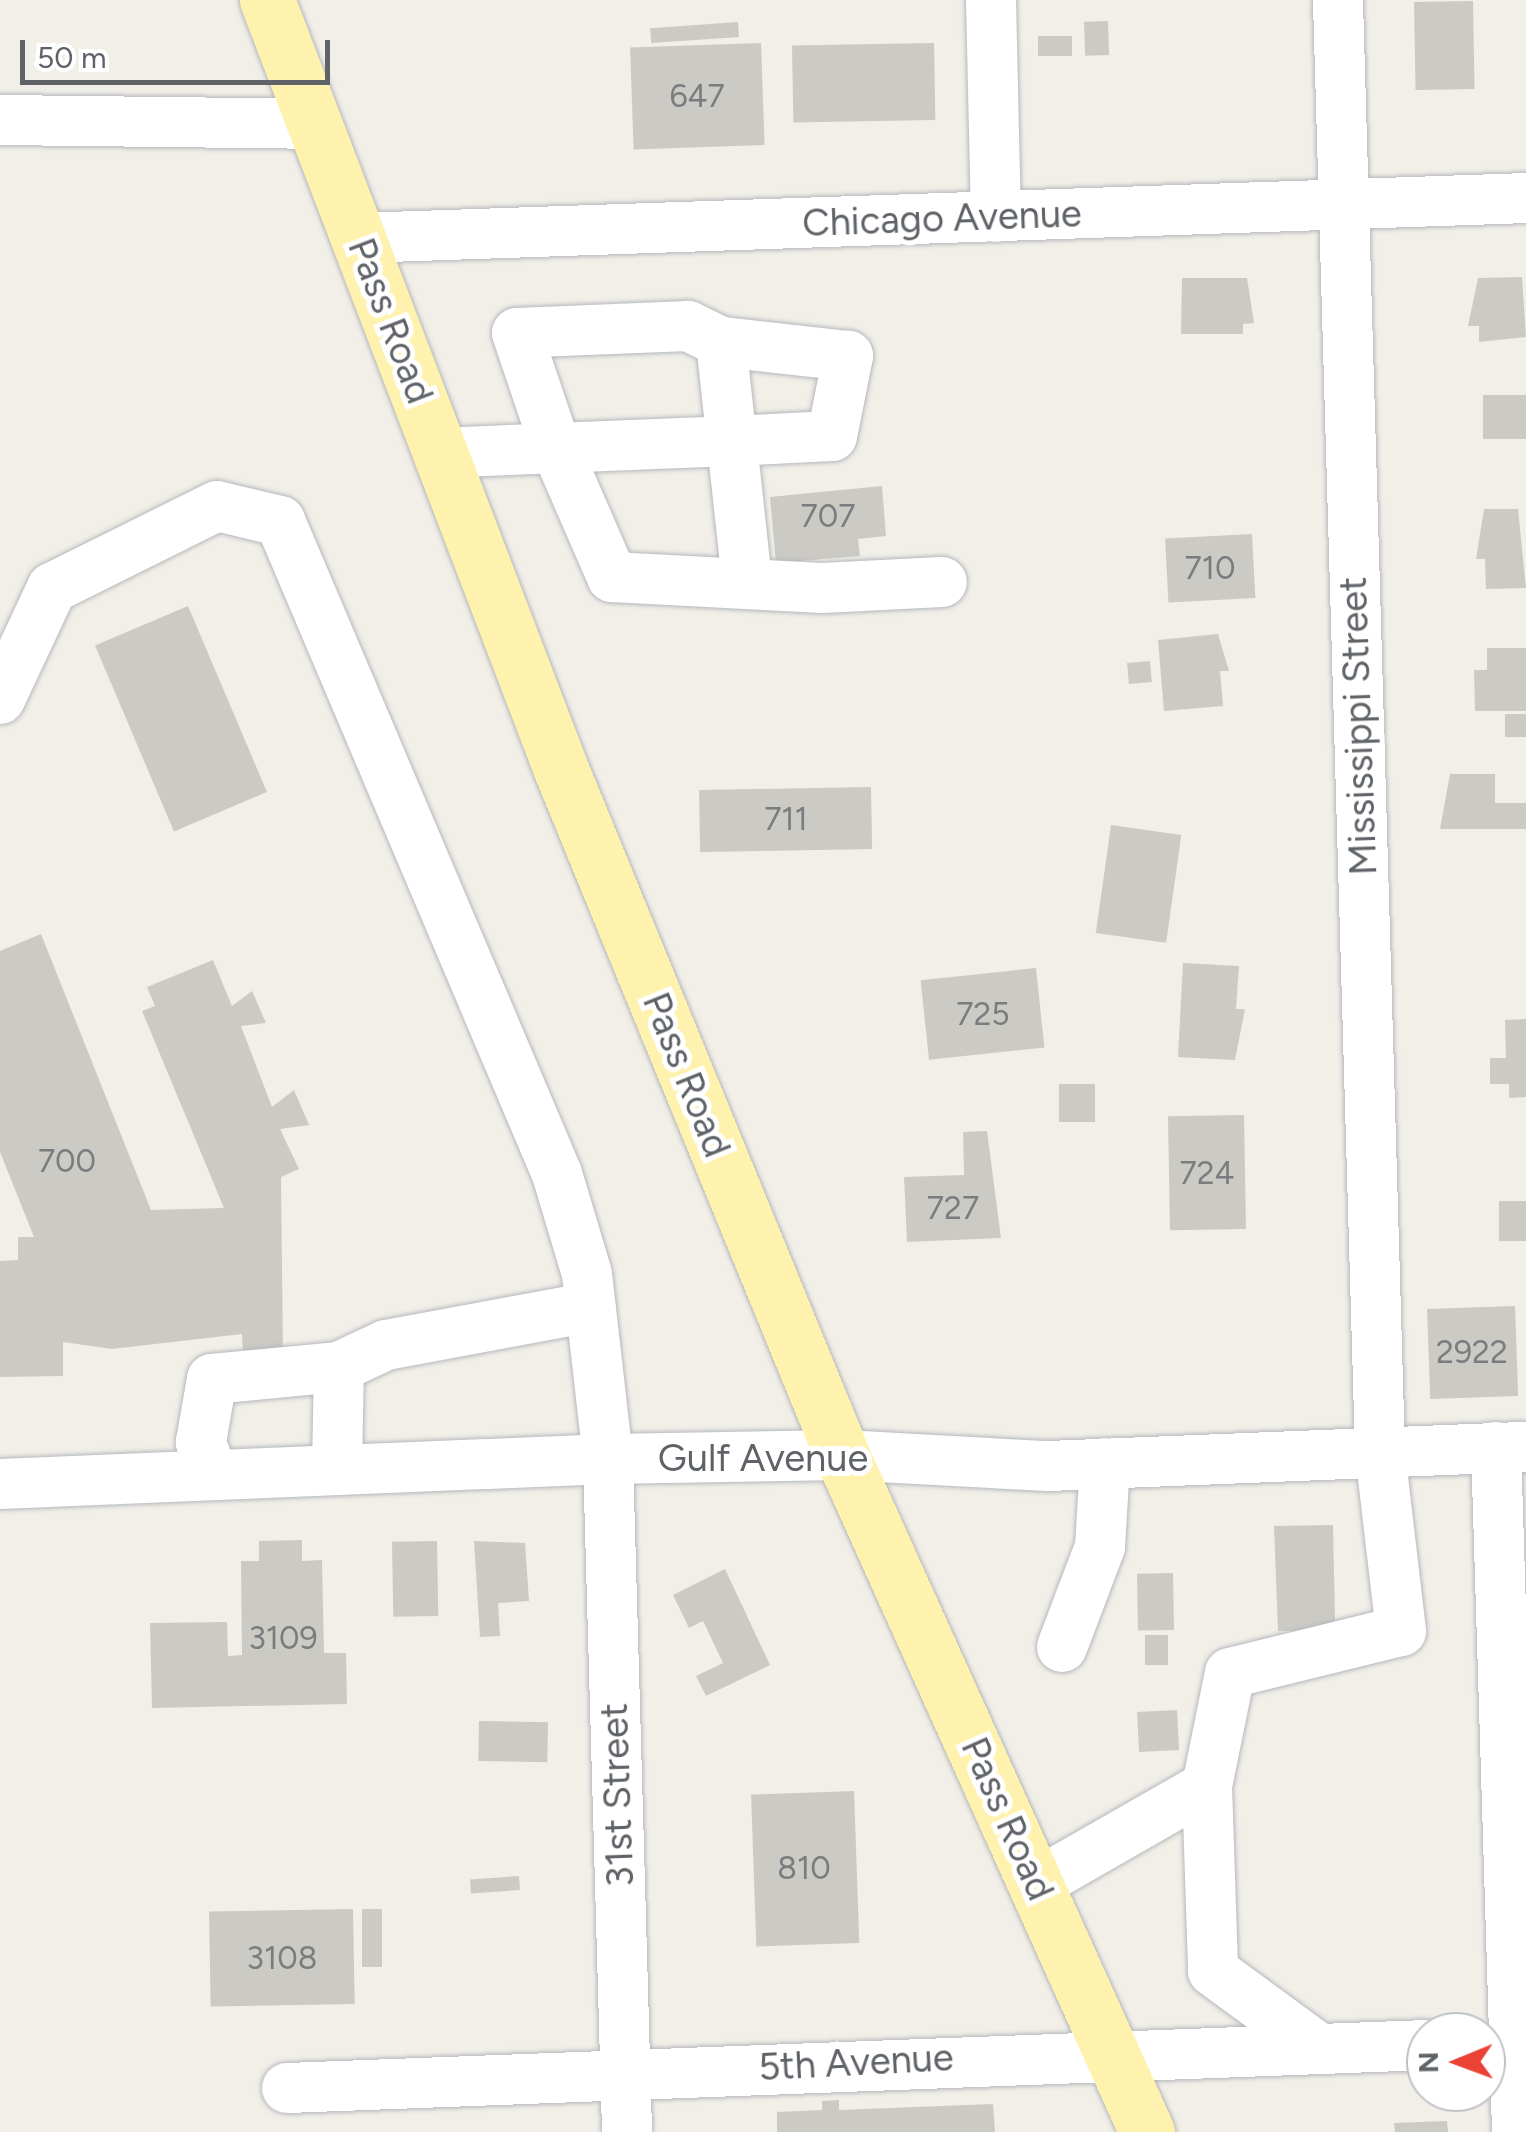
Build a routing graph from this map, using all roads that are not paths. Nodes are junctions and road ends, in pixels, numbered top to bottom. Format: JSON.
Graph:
{"nodes":[{"id":1,"x":268,"y":0,"type":"edge"},
{"id":2,"x":991,"y":0,"type":"edge"},
{"id":3,"x":1338,"y":0,"type":"edge"},
{"id":4,"x":0,"y":120,"type":"edge"},
{"id":5,"x":316,"y":124,"type":"junction"},
{"id":6,"x":1526,"y":198,"type":"edge"},
{"id":7,"x":1345,"y":208,"type":"junction"},
{"id":8,"x":996,"y":217,"type":"junction"},
{"id":9,"x":359,"y":238,"type":"junction"},
{"id":10,"x":721,"y":342,"type":"junction"},
{"id":11,"x":731,"y":441,"type":"junction"},
{"id":12,"x":556,"y":448,"type":"junction"},
{"id":13,"x":440,"y":453,"type":"junction"},
{"id":14,"x":942,"y":582,"type":"dead end"},
{"id":15,"x":747,"y":584,"type":"junction"},
{"id":16,"x":0,"y":699,"type":"edge"},
{"id":17,"x":592,"y":1307,"type":"junction"},
{"id":18,"x":339,"y":1368,"type":"junction"},
{"id":19,"x":1511,"y":1447,"type":"edge"},
{"id":20,"x":1380,"y":1451,"type":"junction"},
{"id":21,"x":842,"y":1455,"type":"junction"},
{"id":22,"x":608,"y":1459,"type":"junction"},
{"id":23,"x":1106,"y":1463,"type":"junction"},
{"id":24,"x":337,"y":1469,"type":"junction"},
{"id":25,"x":212,"y":1474,"type":"junction"},
{"id":26,"x":0,"y":1484,"type":"edge"},
{"id":27,"x":1062,"y":1647,"type":"dead end"},
{"id":28,"x":1207,"y":1786,"type":"junction"},
{"id":29,"x":1036,"y":1884,"type":"junction"},
{"id":30,"x":1508,"y":2043,"type":"edge"},
{"id":31,"x":1406,"y":2045,"type":"edge"},
{"id":32,"x":1316,"y":2046,"type":"junction"},
{"id":33,"x":1112,"y":2050,"type":"junction"},
{"id":34,"x":626,"y":2075,"type":"junction"},
{"id":35,"x":287,"y":2088,"type":"dead end"},
{"id":36,"x":627,"y":2132,"type":"edge"},
{"id":37,"x":1147,"y":2132,"type":"edge"},
{"id":38,"x":1518,"y":2132,"type":"edge"}],
"edges":[{"from":1,"to":5,"type":"main road","name":"Pass Road"},
{"from":2,"to":8,"type":"street"},
{"from":3,"to":7,"type":"street","name":"Mississippi Street"},
{"from":4,"to":5,"type":"street"},
{"from":5,"to":9,"type":"main road","name":"Pass Road"},
{"from":6,"to":7,"type":"street","name":"Chicago Avenue"},
{"from":7,"to":8,"type":"street","name":"Chicago Avenue"},
{"from":7,"to":20,"type":"street","name":"Mississippi Street"},
{"from":8,"to":9,"type":"street","name":"Chicago Avenue"},
{"from":9,"to":13,"type":"main road","name":"Pass Road"},
{"from":10,"to":11,"type":"street"},
{"from":10,"to":11,"type":"street"},
{"from":10,"to":12,"type":"street"},
{"from":11,"to":12,"type":"street"},
{"from":11,"to":15,"type":"street"},
{"from":12,"to":13,"type":"street"},
{"from":12,"to":15,"type":"street"},
{"from":13,"to":21,"type":"main road","name":"Pass Road"},
{"from":14,"to":15,"type":"street"},
{"from":16,"to":17,"type":"street","name":"31st Street"},
{"from":17,"to":18,"type":"street"},
{"from":17,"to":22,"type":"street","name":"31st Street"},
{"from":18,"to":24,"type":"street"},
{"from":18,"to":25,"type":"street"},
{"from":19,"to":20,"type":"street","name":"Gulf Avenue"},
{"from":19,"to":30,"type":"street"},
{"from":20,"to":23,"type":"street","name":"Gulf Avenue"},
{"from":20,"to":28,"type":"street","name":"Mississippi Street"},
{"from":21,"to":22,"type":"street","name":"Gulf Avenue"},
{"from":21,"to":23,"type":"street","name":"Gulf Avenue"},
{"from":21,"to":29,"type":"main road","name":"Pass Road"},
{"from":22,"to":24,"type":"street","name":"Gulf Avenue"},
{"from":22,"to":34,"type":"street","name":"31st Street"},
{"from":23,"to":27,"type":"street"},
{"from":24,"to":25,"type":"street","name":"Gulf Avenue"},
{"from":25,"to":26,"type":"street","name":"Gulf Avenue"},
{"from":28,"to":29,"type":"street"},
{"from":28,"to":32,"type":"street"},
{"from":29,"to":33,"type":"main road","name":"Pass Road"},
{"from":30,"to":38,"type":"street"},
{"from":31,"to":32,"type":"street","name":"5th Avenue"},
{"from":32,"to":33,"type":"street","name":"5th Avenue"},
{"from":33,"to":34,"type":"street","name":"5th Avenue"},
{"from":33,"to":37,"type":"main road","name":"Pass Road"},
{"from":34,"to":35,"type":"street","name":"5th Avenue"},
{"from":34,"to":36,"type":"street","name":"31st Street"}]}
